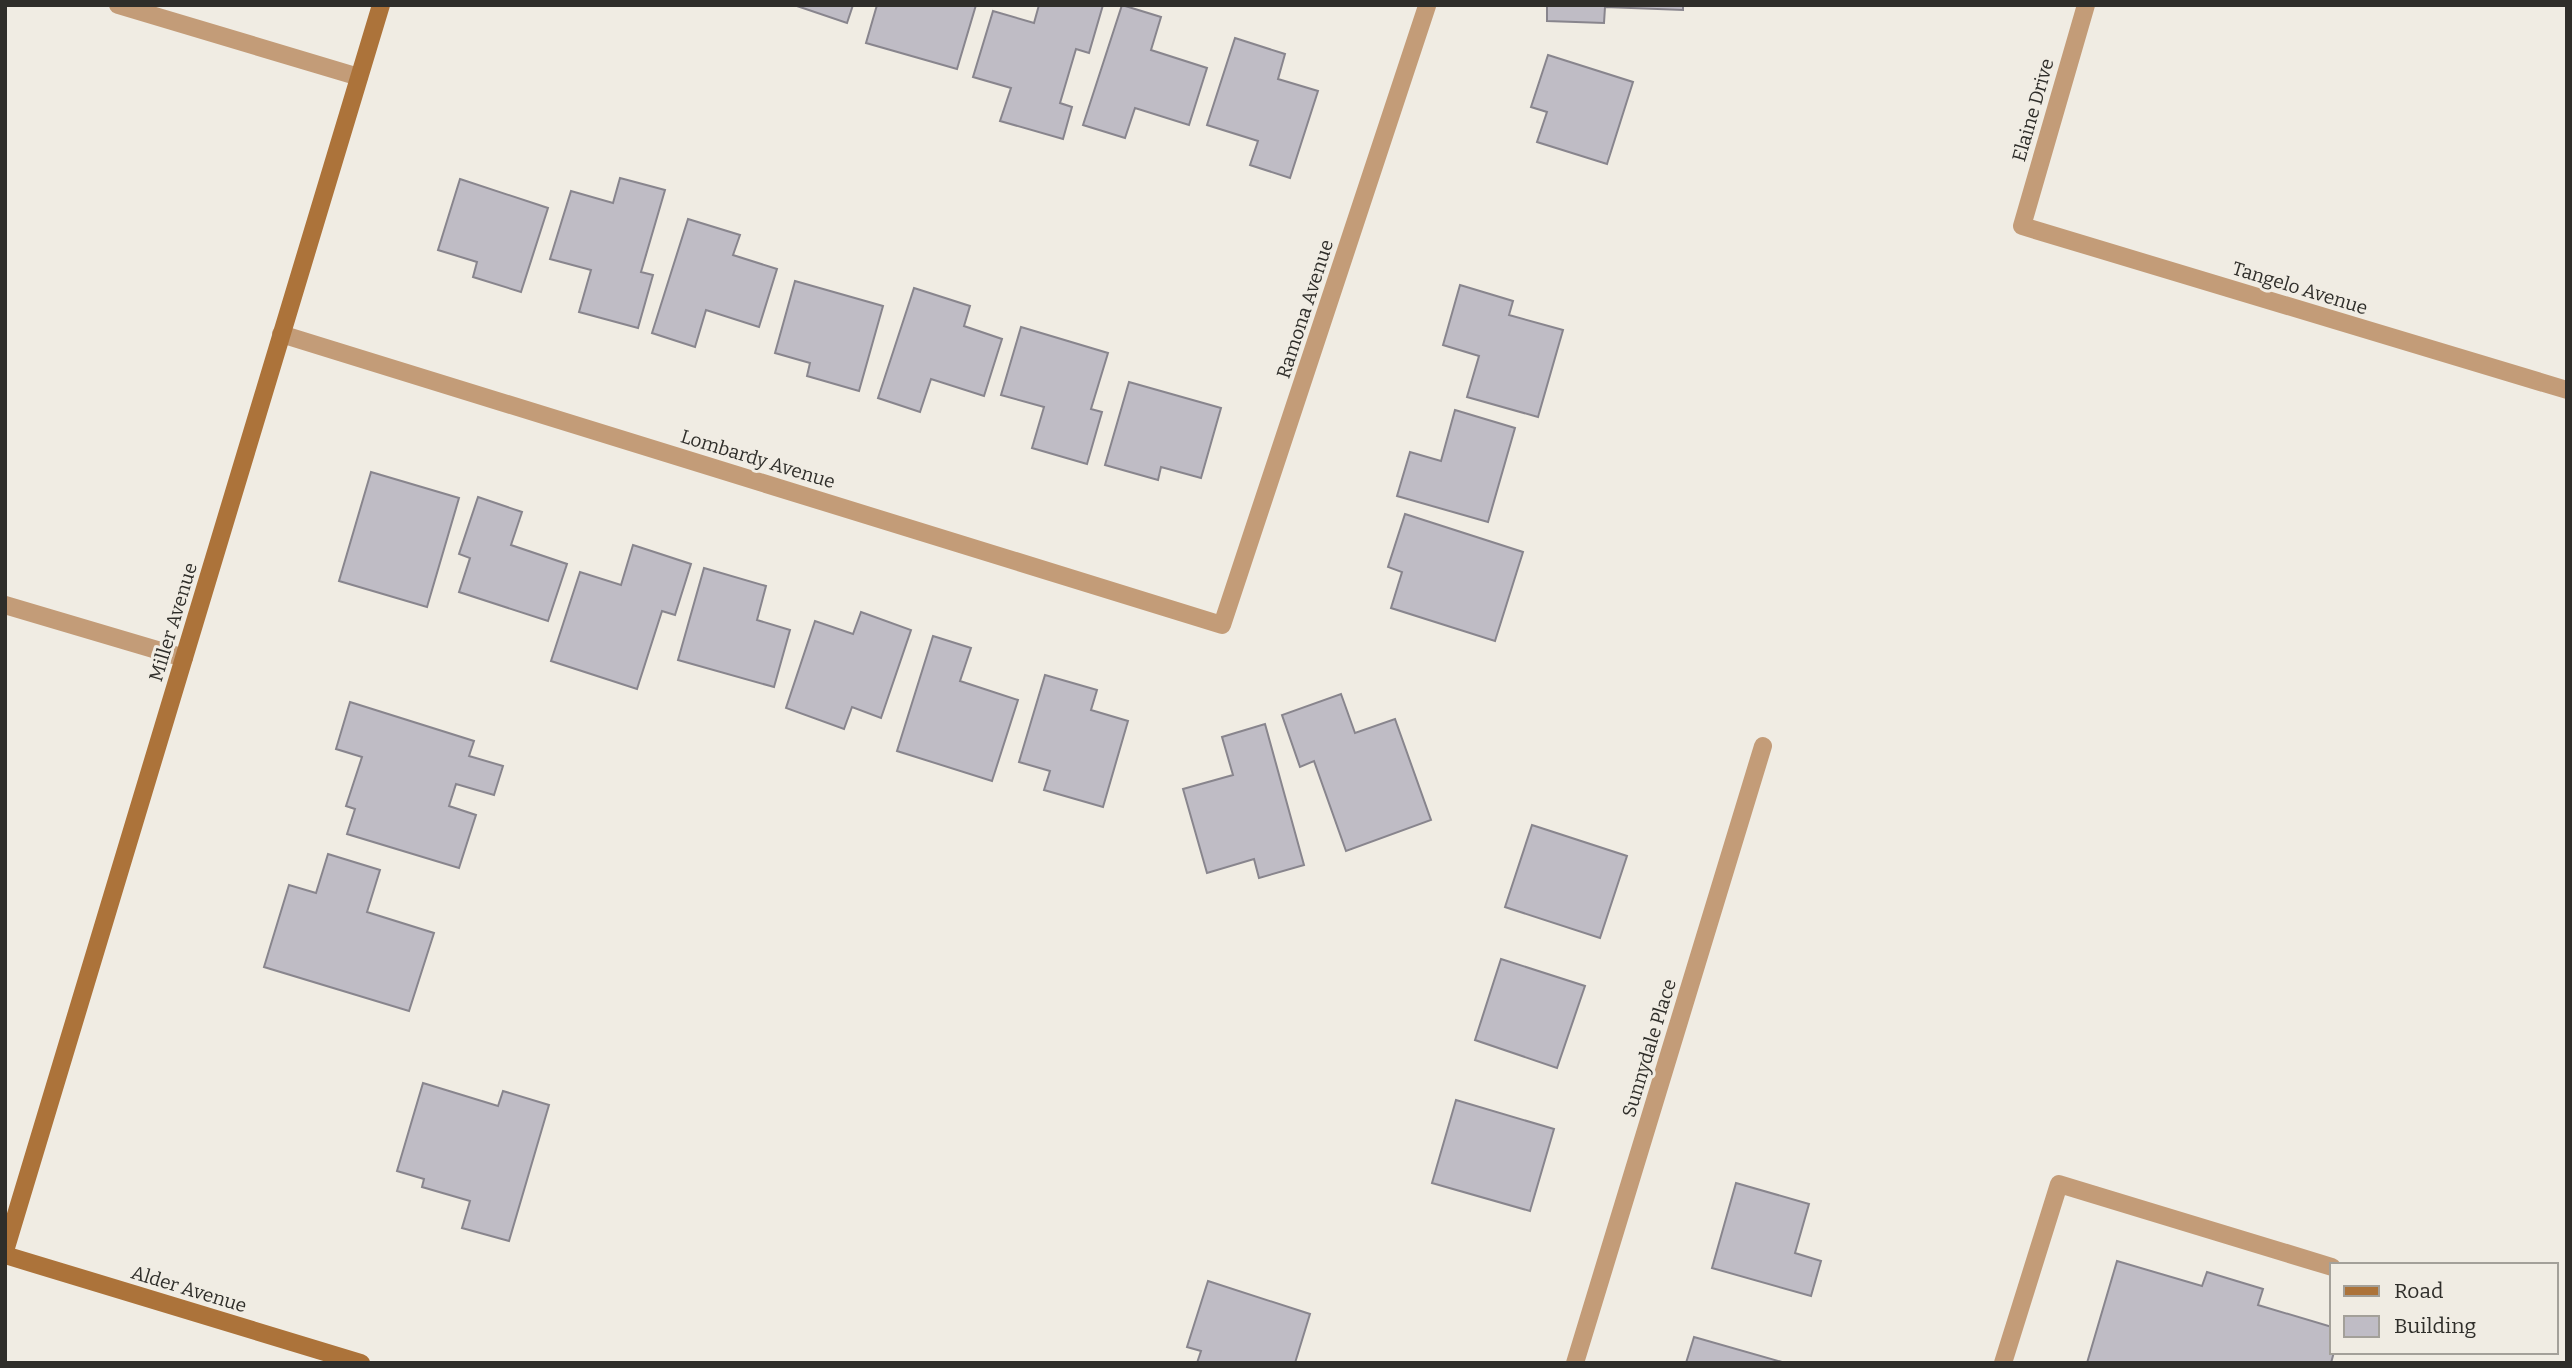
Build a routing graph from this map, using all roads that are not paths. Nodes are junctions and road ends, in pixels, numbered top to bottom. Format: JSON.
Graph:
{"nodes":[{"id":1,"x":118,"y":5,"type":"edge"},
{"id":2,"x":381,"y":5,"type":"edge"},
{"id":3,"x":2086,"y":5,"type":"edge"},
{"id":4,"x":1427,"y":6,"type":"edge"},
{"id":5,"x":359,"y":77,"type":"junction"},
{"id":6,"x":2022,"y":226,"type":"joint"},
{"id":7,"x":281,"y":334,"type":"junction"},
{"id":8,"x":2565,"y":383,"type":"edge"},
{"id":9,"x":5,"y":605,"type":"edge"},
{"id":10,"x":1223,"y":625,"type":"joint"},
{"id":11,"x":184,"y":658,"type":"junction"},
{"id":12,"x":1763,"y":746,"type":"dead end"},
{"id":13,"x":5,"y":1253,"type":"edge"},
{"id":14,"x":2330,"y":1266,"type":"edge"},
{"id":15,"x":361,"y":1363,"type":"edge"},
{"id":16,"x":1575,"y":1363,"type":"edge"},
{"id":17,"x":2003,"y":1363,"type":"edge"}],
"edges":[{"from":1,"to":5,"type":"street"},
{"from":2,"to":5,"type":"street","name":"Miller Avenue"},
{"from":3,"to":6,"type":"street","name":"Elaine Drive"},
{"from":4,"to":10,"type":"street","name":"Ramona Avenue"},
{"from":5,"to":7,"type":"street","name":"Miller Avenue"},
{"from":6,"to":8,"type":"street","name":"Tangelo Avenue"},
{"from":7,"to":10,"type":"street","name":"Lombardy Avenue"},
{"from":7,"to":11,"type":"street","name":"Miller Avenue"},
{"from":9,"to":11,"type":"street"},
{"from":11,"to":13,"type":"street","name":"Miller Avenue"},
{"from":12,"to":16,"type":"street","name":"Sunnydale Place"},
{"from":13,"to":15,"type":"street","name":"Alder Avenue"},
{"from":14,"to":17,"type":"street"}]}
